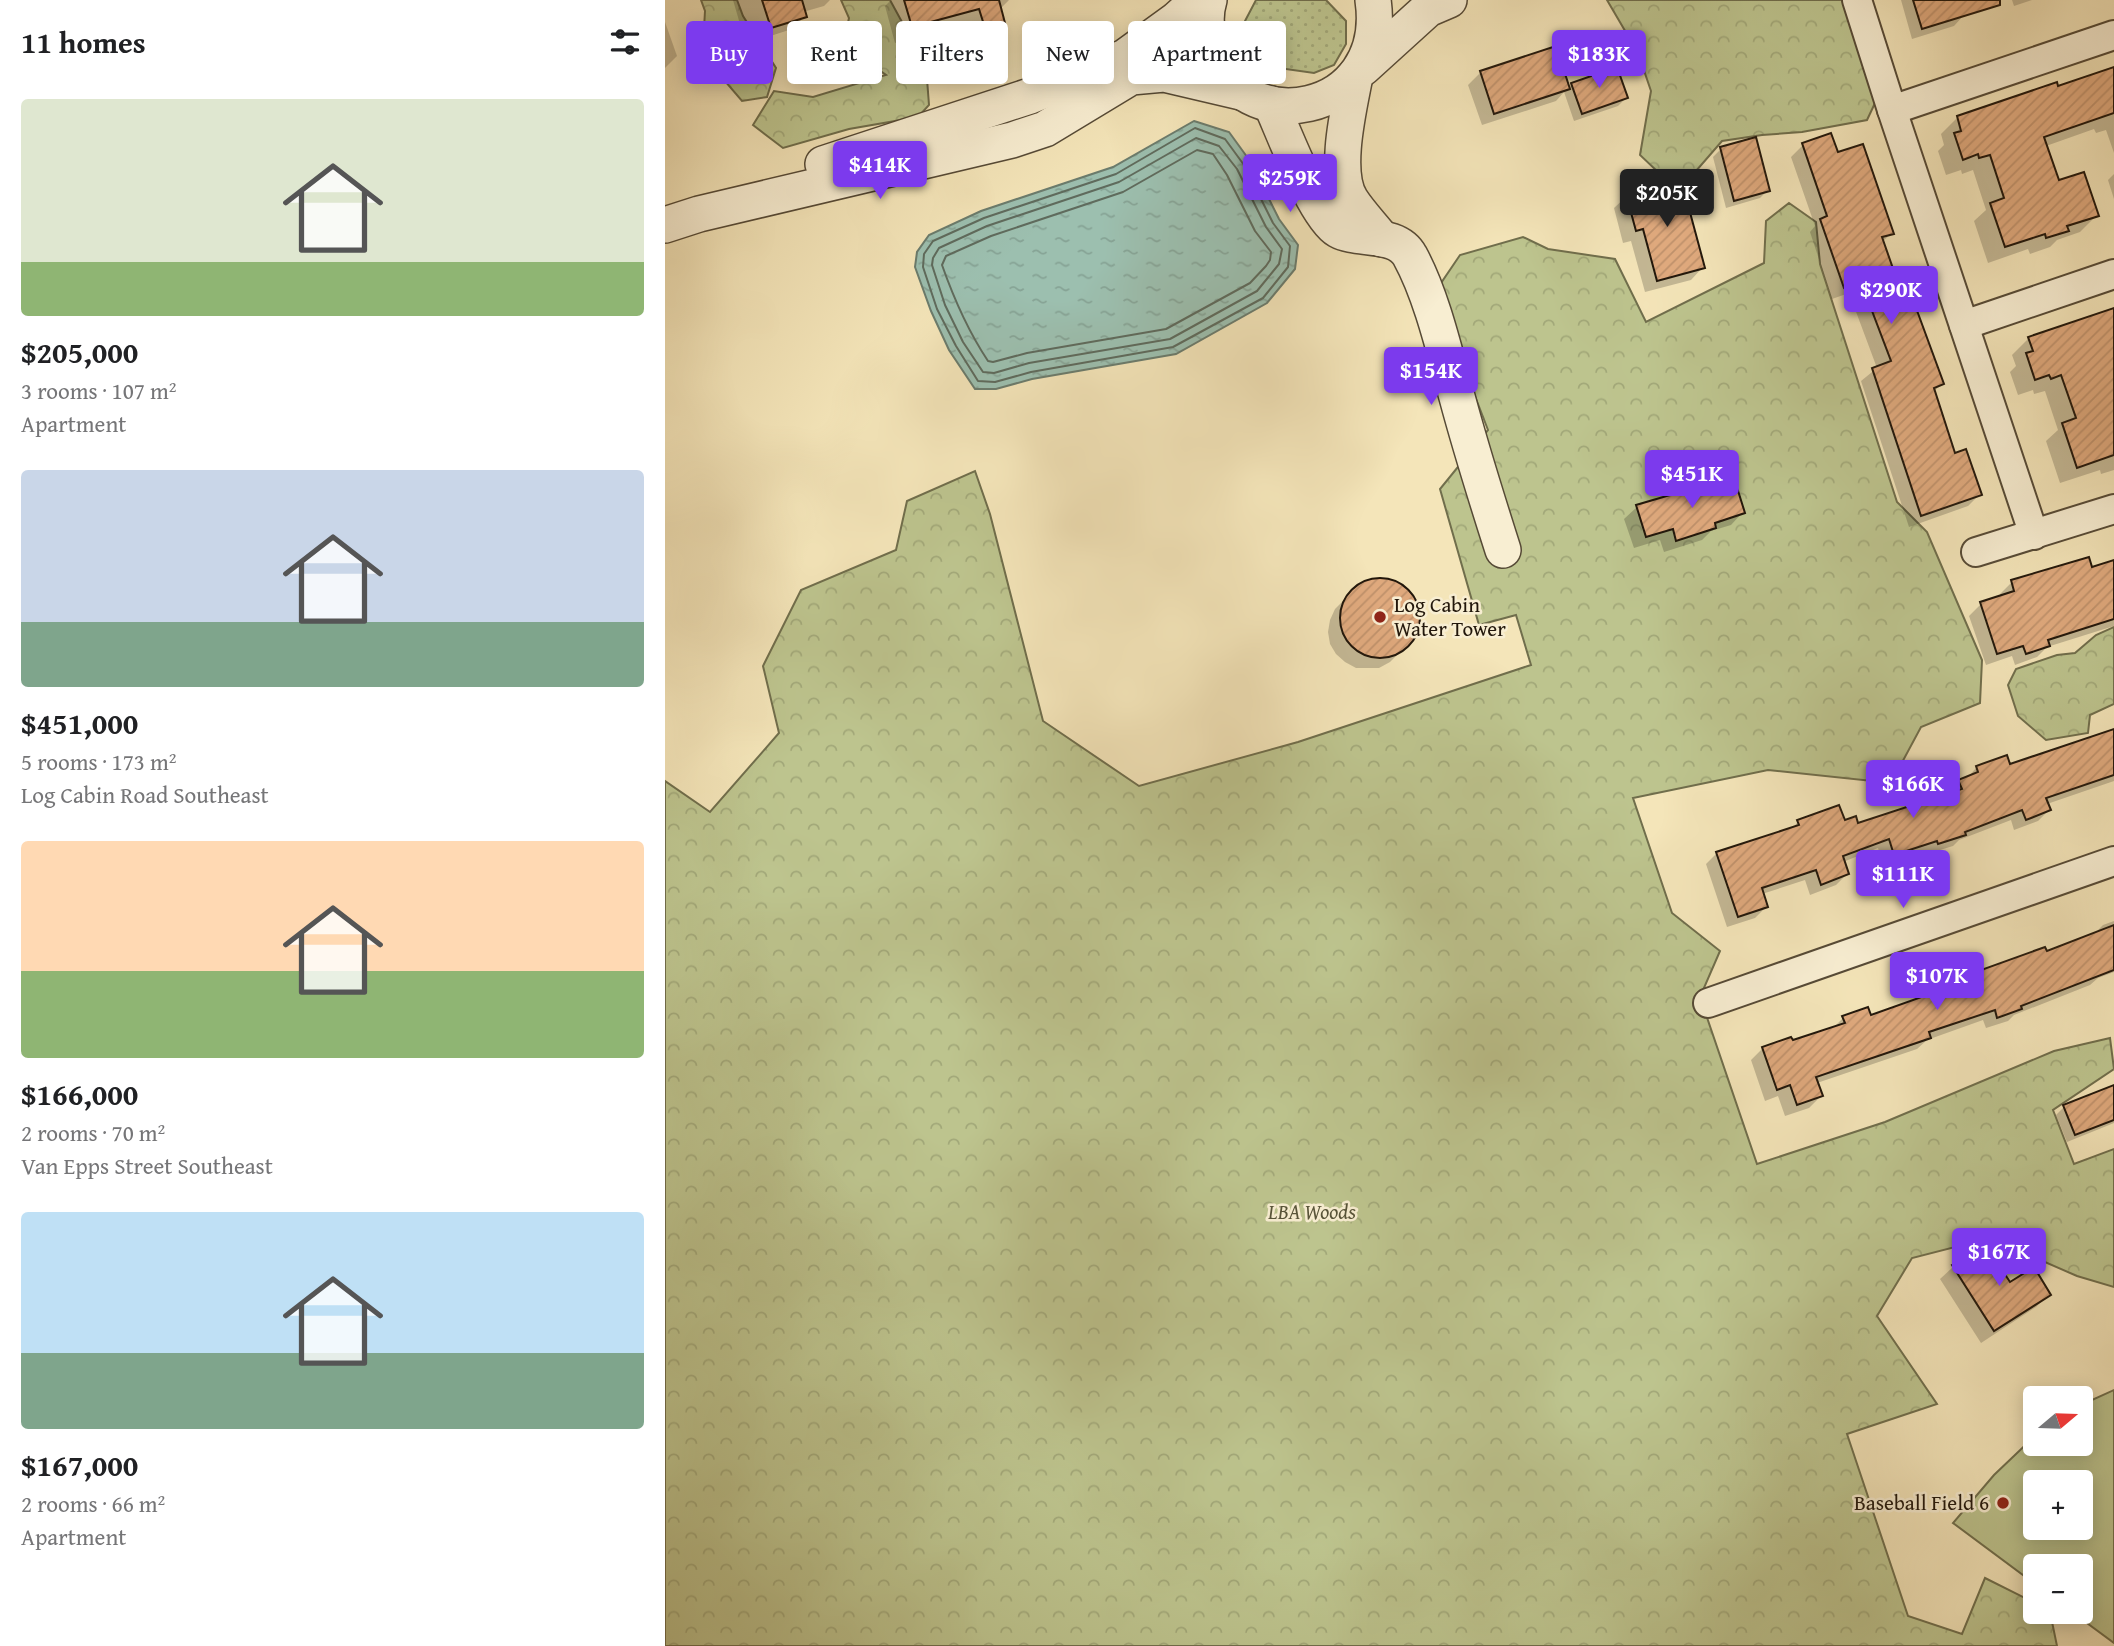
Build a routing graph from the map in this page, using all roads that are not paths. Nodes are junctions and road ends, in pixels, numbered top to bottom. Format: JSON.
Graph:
{"nodes":[{"id":1,"x":1198,"y":0,"type":"edge"},
{"id":2,"x":1209,"y":0,"type":"edge"},
{"id":3,"x":1373,"y":0,"type":"edge"},
{"id":4,"x":1449,"y":0,"type":"edge"},
{"id":5,"x":1857,"y":0,"type":"edge"},
{"id":6,"x":2114,"y":34,"type":"edge"},
{"id":7,"x":1358,"y":73,"type":"junction"},
{"id":8,"x":1258,"y":98,"type":"junction"},
{"id":9,"x":1892,"y":110,"type":"junction"},
{"id":10,"x":699,"y":214,"type":"junction"},
{"id":11,"x":665,"y":225,"type":"edge"},
{"id":12,"x":1382,"y":239,"type":"junction"},
{"id":13,"x":2114,"y":274,"type":"edge"},
{"id":14,"x":1964,"y":325,"type":"junction"},
{"id":15,"x":2114,"y":509,"type":"edge"},
{"id":16,"x":2034,"y":535,"type":"junction"},
{"id":17,"x":1503,"y":550,"type":"dead end"},
{"id":18,"x":1976,"y":552,"type":"dead end"},
{"id":19,"x":2114,"y":861,"type":"edge"},
{"id":20,"x":1707,"y":1003,"type":"dead end"}],
"edges":[{"from":1,"to":10,"type":"street"},
{"from":2,"to":8,"type":"street"},
{"from":3,"to":7,"type":"street"},
{"from":4,"to":7,"type":"street"},
{"from":5,"to":9,"type":"street"},
{"from":6,"to":9,"type":"street"},
{"from":7,"to":8,"type":"street"},
{"from":7,"to":12,"type":"street"},
{"from":8,"to":10,"type":"street"},
{"from":8,"to":12,"type":"street"},
{"from":9,"to":14,"type":"street"},
{"from":10,"to":11,"type":"street"},
{"from":12,"to":17,"type":"street"},
{"from":13,"to":14,"type":"street"},
{"from":14,"to":16,"type":"street"},
{"from":15,"to":16,"type":"street"},
{"from":16,"to":18,"type":"street"},
{"from":19,"to":20,"type":"street"}]}
